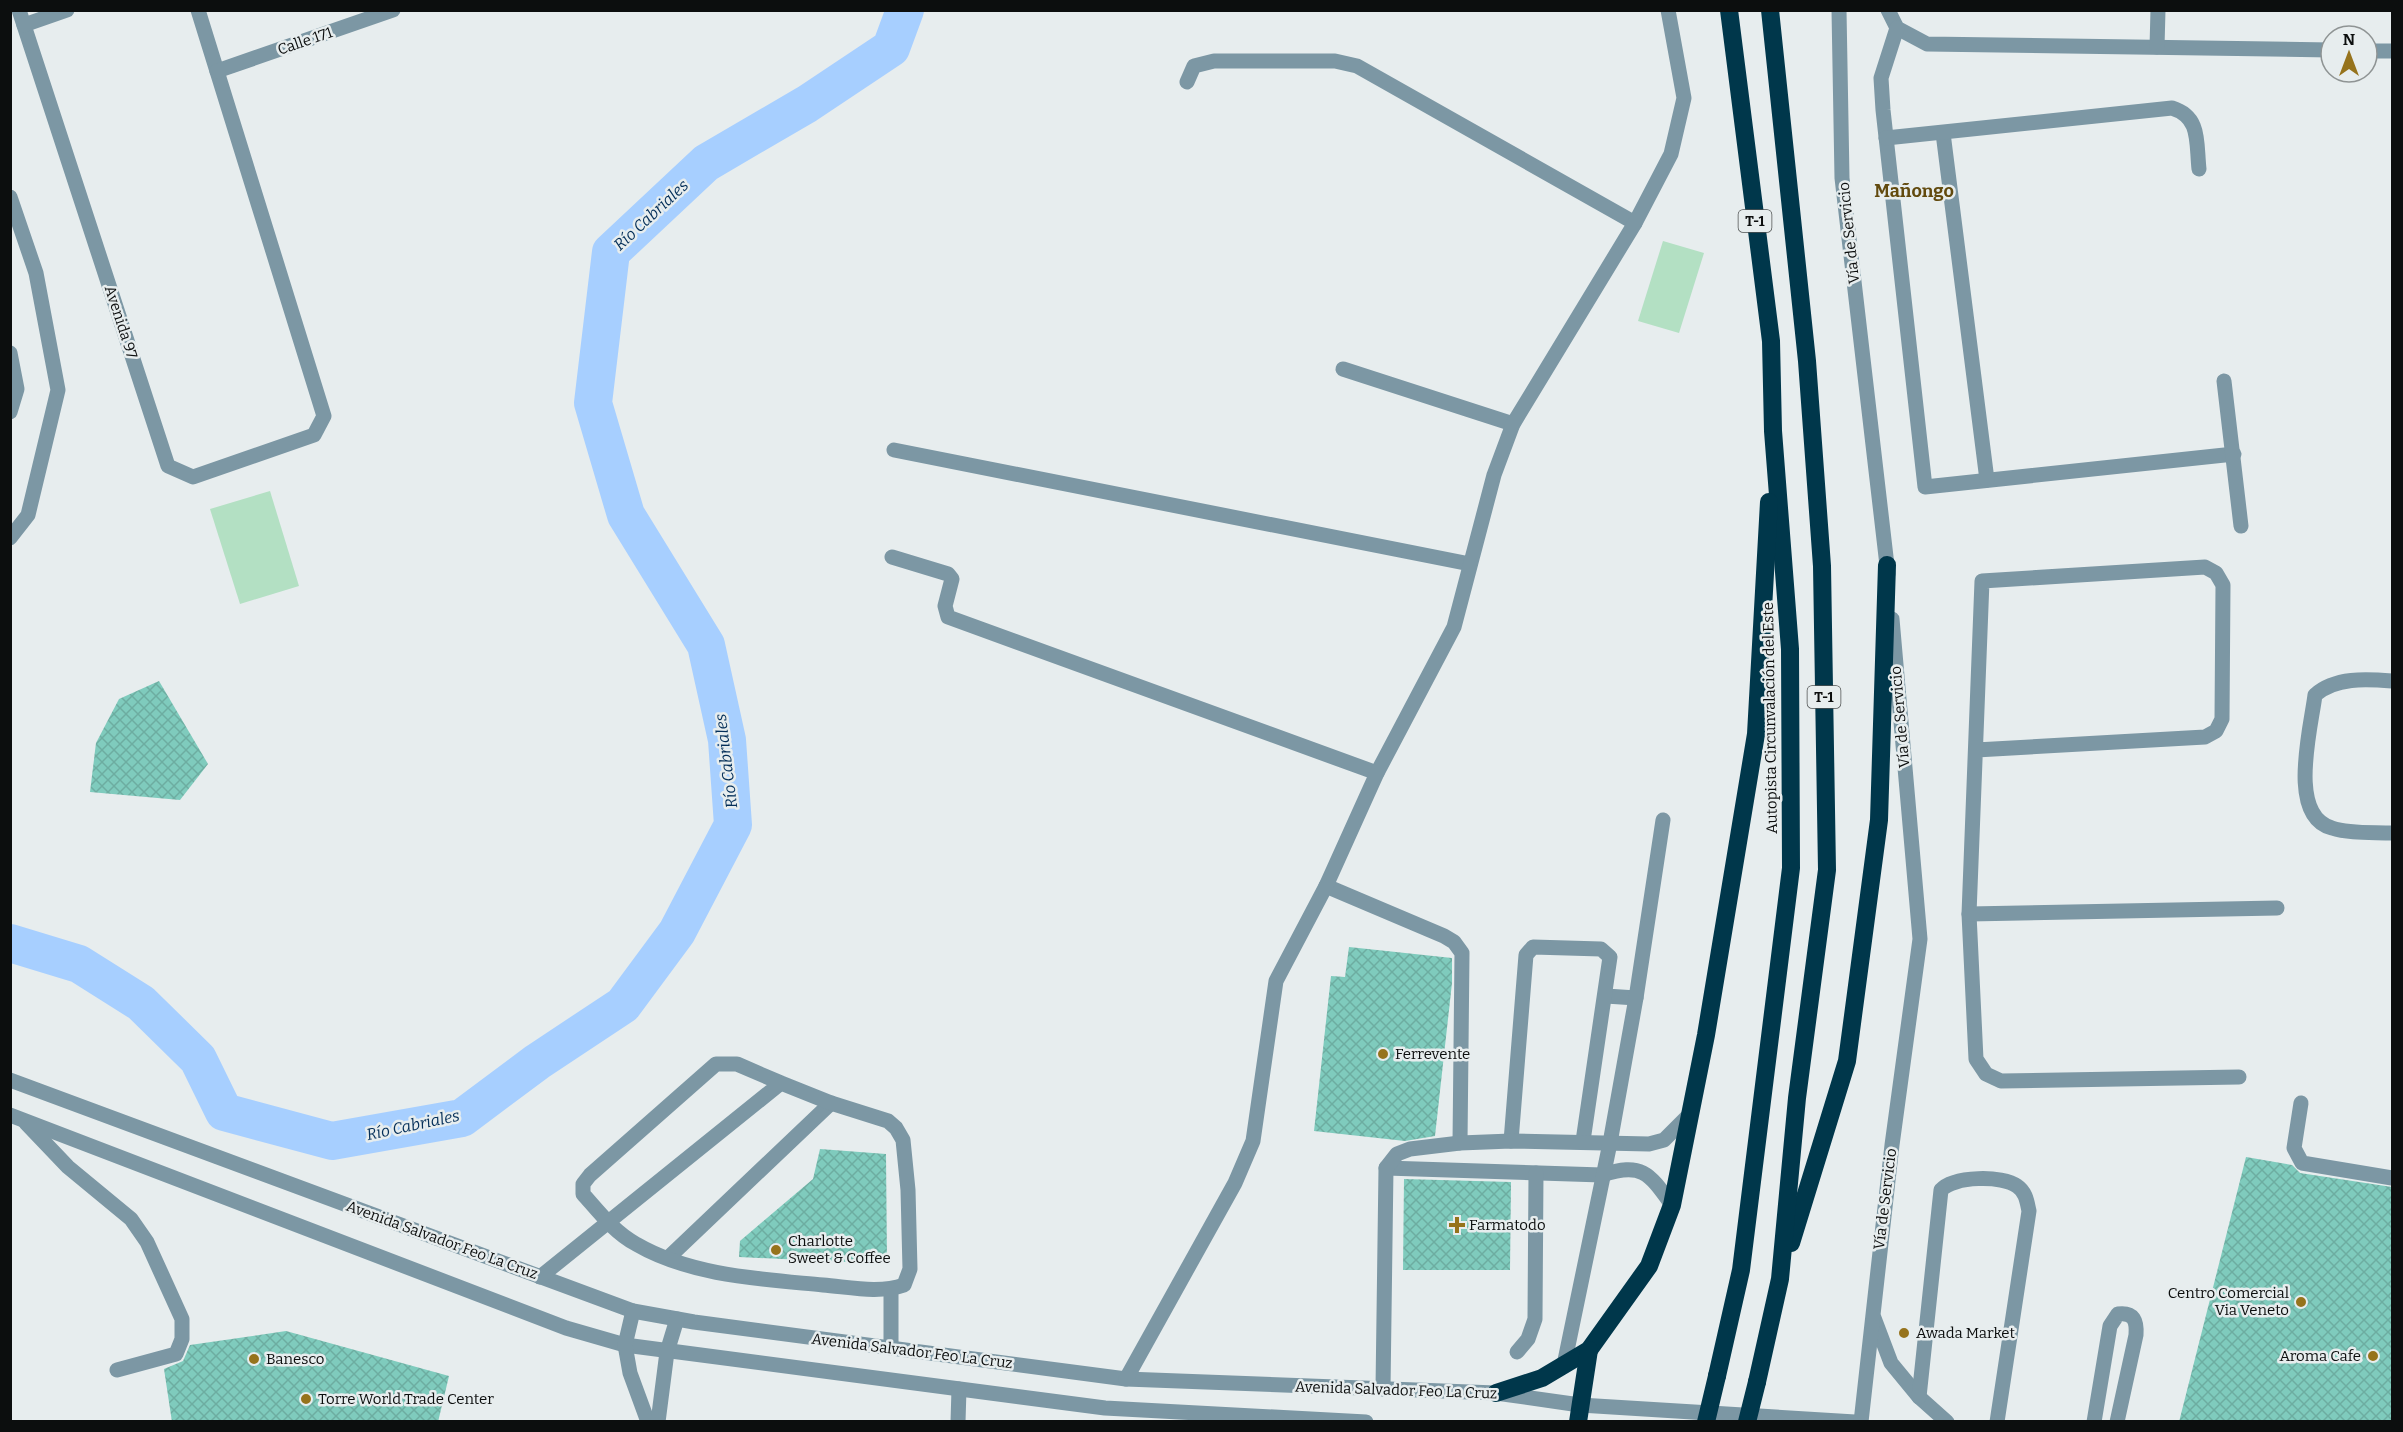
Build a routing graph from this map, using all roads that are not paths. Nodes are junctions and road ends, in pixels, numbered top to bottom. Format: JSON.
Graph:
{"nodes":[{"id":1,"x":67,"y":10,"type":"edge"},
{"id":2,"x":198,"y":10,"type":"edge"},
{"id":3,"x":393,"y":10,"type":"edge"},
{"id":4,"x":1668,"y":10,"type":"edge"},
{"id":5,"x":1729,"y":10,"type":"edge"},
{"id":6,"x":1770,"y":10,"type":"edge"},
{"id":7,"x":1839,"y":10,"type":"edge"},
{"id":8,"x":1888,"y":10,"type":"edge"},
{"id":9,"x":2158,"y":10,"type":"edge"},
{"id":10,"x":21,"y":18,"type":"edge"},
{"id":11,"x":1897,"y":28,"type":"junction"},
{"id":12,"x":2157,"y":47,"type":"junction"},
{"id":13,"x":2319,"y":50,"type":"edge"},
{"id":14,"x":217,"y":71,"type":"junction"},
{"id":15,"x":1187,"y":82,"type":"dead end"},
{"id":16,"x":1944,"y":133,"type":"junction"},
{"id":17,"x":1886,"y":138,"type":"junction"},
{"id":18,"x":2199,"y":169,"type":"dead end"},
{"id":19,"x":10,"y":197,"type":"edge"},
{"id":20,"x":1635,"y":223,"type":"junction"},
{"id":21,"x":10,"y":354,"type":"edge"},
{"id":22,"x":1343,"y":369,"type":"dead end"},
{"id":23,"x":2224,"y":381,"type":"dead end"},
{"id":24,"x":10,"y":412,"type":"edge"},
{"id":25,"x":1513,"y":424,"type":"junction"},
{"id":26,"x":1773,"y":431,"type":"junction"},
{"id":27,"x":894,"y":450,"type":"dead end"},
{"id":28,"x":2234,"y":454,"type":"junction"},
{"id":29,"x":1987,"y":480,"type":"junction"},
{"id":30,"x":2241,"y":526,"type":"dead end"},
{"id":31,"x":10,"y":538,"type":"edge"},
{"id":32,"x":892,"y":557,"type":"dead end"},
{"id":33,"x":1470,"y":564,"type":"junction"},
{"id":34,"x":1887,"y":565,"type":"junction"},
{"id":35,"x":2392,"y":681,"type":"edge"},
{"id":36,"x":1976,"y":750,"type":"junction"},
{"id":37,"x":1377,"y":773,"type":"junction"},
{"id":38,"x":1662,"y":820,"type":"dead end"},
{"id":39,"x":2392,"y":833,"type":"edge"},
{"id":40,"x":1326,"y":886,"type":"junction"},
{"id":41,"x":2277,"y":908,"type":"dead end"},
{"id":42,"x":1970,"y":914,"type":"junction"},
{"id":43,"x":1606,"y":996,"type":"junction"},
{"id":44,"x":1636,"y":998,"type":"junction"},
{"id":45,"x":2239,"y":1077,"type":"dead end"},
{"id":46,"x":10,"y":1080,"type":"edge"},
{"id":47,"x":781,"y":1083,"type":"junction"},
{"id":48,"x":2301,"y":1102,"type":"dead end"},
{"id":49,"x":831,"y":1103,"type":"junction"},
{"id":50,"x":1691,"y":1113,"type":"junction"},
{"id":51,"x":16,"y":1117,"type":"edge"},
{"id":52,"x":1511,"y":1141,"type":"junction"},
{"id":53,"x":1583,"y":1141,"type":"junction"},
{"id":54,"x":1460,"y":1143,"type":"junction"},
{"id":55,"x":1610,"y":1143,"type":"junction"},
{"id":56,"x":1386,"y":1168,"type":"junction"},
{"id":57,"x":1536,"y":1173,"type":"junction"},
{"id":58,"x":1602,"y":1175,"type":"junction"},
{"id":59,"x":2392,"y":1178,"type":"edge"},
{"id":60,"x":1672,"y":1205,"type":"junction"},
{"id":61,"x":609,"y":1224,"type":"junction"},
{"id":62,"x":668,"y":1258,"type":"junction"},
{"id":63,"x":540,"y":1277,"type":"junction"},
{"id":64,"x":1780,"y":1279,"type":"junction"},
{"id":65,"x":891,"y":1290,"type":"junction"},
{"id":66,"x":633,"y":1311,"type":"junction"},
{"id":67,"x":1872,"y":1313,"type":"junction"},
{"id":68,"x":677,"y":1319,"type":"junction"},
{"id":69,"x":625,"y":1345,"type":"junction"},
{"id":70,"x":891,"y":1348,"type":"junction"},
{"id":71,"x":1589,"y":1350,"type":"junction"},
{"id":72,"x":667,"y":1352,"type":"junction"},
{"id":73,"x":1517,"y":1352,"type":"dead end"},
{"id":74,"x":1564,"y":1365,"type":"junction"},
{"id":75,"x":117,"y":1370,"type":"dead end"},
{"id":76,"x":1126,"y":1379,"type":"junction"},
{"id":77,"x":959,"y":1389,"type":"junction"},
{"id":78,"x":1383,"y":1389,"type":"junction"},
{"id":79,"x":1496,"y":1393,"type":"junction"},
{"id":80,"x":1919,"y":1397,"type":"junction"},
{"id":81,"x":1579,"y":1413,"type":"edge"},
{"id":82,"x":648,"y":1422,"type":"edge"},
{"id":83,"x":658,"y":1422,"type":"edge"},
{"id":84,"x":958,"y":1422,"type":"edge"},
{"id":85,"x":1366,"y":1422,"type":"edge"},
{"id":86,"x":1706,"y":1422,"type":"edge"},
{"id":87,"x":1747,"y":1422,"type":"edge"},
{"id":88,"x":1855,"y":1422,"type":"edge"},
{"id":89,"x":1861,"y":1422,"type":"edge"},
{"id":90,"x":1947,"y":1422,"type":"edge"},
{"id":91,"x":1997,"y":1422,"type":"edge"},
{"id":92,"x":2094,"y":1422,"type":"edge"},
{"id":93,"x":2117,"y":1422,"type":"edge"}],
"edges":[{"from":1,"to":10,"type":"street"},
{"from":2,"to":14,"type":"street"},
{"from":3,"to":14,"type":"street","name":"Calle 171"},
{"from":4,"to":20,"type":"street"},
{"from":5,"to":26,"type":"highway","name":"Autopista Circunvalación del Este","number":"T-1"},
{"from":6,"to":64,"type":"highway","number":"T-1"},
{"from":7,"to":34,"type":"street","name":"Vía de Servicio"},
{"from":8,"to":11,"type":"street"},
{"from":9,"to":12,"type":"street"},
{"from":10,"to":14,"type":"street","name":"Avenida 97"},
{"from":11,"to":12,"type":"street"},
{"from":11,"to":17,"type":"street"},
{"from":12,"to":13,"type":"street"},
{"from":15,"to":20,"type":"street"},
{"from":16,"to":17,"type":"street"},
{"from":16,"to":18,"type":"street"},
{"from":16,"to":29,"type":"street"},
{"from":17,"to":29,"type":"street"},
{"from":19,"to":31,"type":"street"},
{"from":20,"to":25,"type":"street"},
{"from":21,"to":24,"type":"street"},
{"from":22,"to":25,"type":"street"},
{"from":23,"to":28,"type":"street"},
{"from":25,"to":33,"type":"street"},
{"from":26,"to":50,"type":"highway"},
{"from":26,"to":86,"type":"highway","name":"Autopista Circunvalación del Este","number":"T-1","bridge":true},
{"from":27,"to":33,"type":"street"},
{"from":28,"to":29,"type":"street"},
{"from":28,"to":30,"type":"street"},
{"from":32,"to":37,"type":"street"},
{"from":33,"to":37,"type":"street"},
{"from":34,"to":64,"type":"highway"},
{"from":34,"to":67,"type":"street","name":"Vía de Servicio"},
{"from":35,"to":39,"type":"street"},
{"from":36,"to":36,"type":"street"},
{"from":36,"to":42,"type":"street"},
{"from":37,"to":40,"type":"street"},
{"from":38,"to":44,"type":"street"},
{"from":40,"to":54,"type":"street"},
{"from":40,"to":76,"type":"street"},
{"from":41,"to":42,"type":"street"},
{"from":42,"to":45,"type":"street"},
{"from":43,"to":44,"type":"street"},
{"from":43,"to":52,"type":"street"},
{"from":43,"to":53,"type":"street"},
{"from":44,"to":55,"type":"street"},
{"from":46,"to":63,"type":"street","name":"Avenida Salvador Feo La Cruz"},
{"from":47,"to":49,"type":"street"},
{"from":47,"to":61,"type":"street"},
{"from":47,"to":61,"type":"street"},
{"from":48,"to":59,"type":"street"},
{"from":49,"to":62,"type":"street"},
{"from":49,"to":65,"type":"street"},
{"from":50,"to":55,"type":"street"},
{"from":50,"to":60,"type":"highway"},
{"from":51,"to":69,"type":"street","name":"Avenida Salvador Feo La Cruz"},
{"from":51,"to":75,"type":"street"},
{"from":52,"to":53,"type":"street"},
{"from":52,"to":54,"type":"street"},
{"from":53,"to":55,"type":"street"},
{"from":54,"to":56,"type":"street"},
{"from":55,"to":58,"type":"street"},
{"from":56,"to":57,"type":"street"},
{"from":56,"to":78,"type":"street"},
{"from":57,"to":58,"type":"street"},
{"from":57,"to":73,"type":"street"},
{"from":58,"to":60,"type":"street"},
{"from":58,"to":74,"type":"street"},
{"from":60,"to":71,"type":"highway"},
{"from":61,"to":62,"type":"street"},
{"from":61,"to":63,"type":"street"},
{"from":62,"to":65,"type":"street"},
{"from":63,"to":66,"type":"street","name":"Avenida Salvador Feo La Cruz"},
{"from":64,"to":87,"type":"highway","number":"T-1","bridge":true},
{"from":65,"to":70,"type":"street"},
{"from":66,"to":68,"type":"street","name":"Avenida Salvador Feo La Cruz"},
{"from":66,"to":69,"type":"street"},
{"from":67,"to":80,"type":"street"},
{"from":67,"to":89,"type":"street","name":"Vía de Servicio"},
{"from":68,"to":70,"type":"street","name":"Avenida Salvador Feo La Cruz"},
{"from":68,"to":72,"type":"street"},
{"from":69,"to":72,"type":"street","name":"Avenida Salvador Feo La Cruz"},
{"from":69,"to":82,"type":"street"},
{"from":70,"to":76,"type":"street","name":"Avenida Salvador Feo La Cruz"},
{"from":71,"to":74,"type":"highway"},
{"from":71,"to":81,"type":"highway"},
{"from":72,"to":77,"type":"street","name":"Avenida Salvador Feo La Cruz"},
{"from":72,"to":83,"type":"street"},
{"from":74,"to":79,"type":"highway"},
{"from":76,"to":78,"type":"street","name":"Avenida Salvador Feo La Cruz"},
{"from":77,"to":84,"type":"street"},
{"from":77,"to":85,"type":"street","name":"Avenida Salvador Feo La Cruz"},
{"from":78,"to":79,"type":"street","name":"Avenida Salvador Feo La Cruz"},
{"from":79,"to":81,"type":"street","name":"Avenida Salvador Feo La Cruz"},
{"from":80,"to":90,"type":"street"},
{"from":80,"to":91,"type":"street"},
{"from":81,"to":88,"type":"street","name":"Avenida Salvador Feo La Cruz"},
{"from":92,"to":93,"type":"street"}]}
